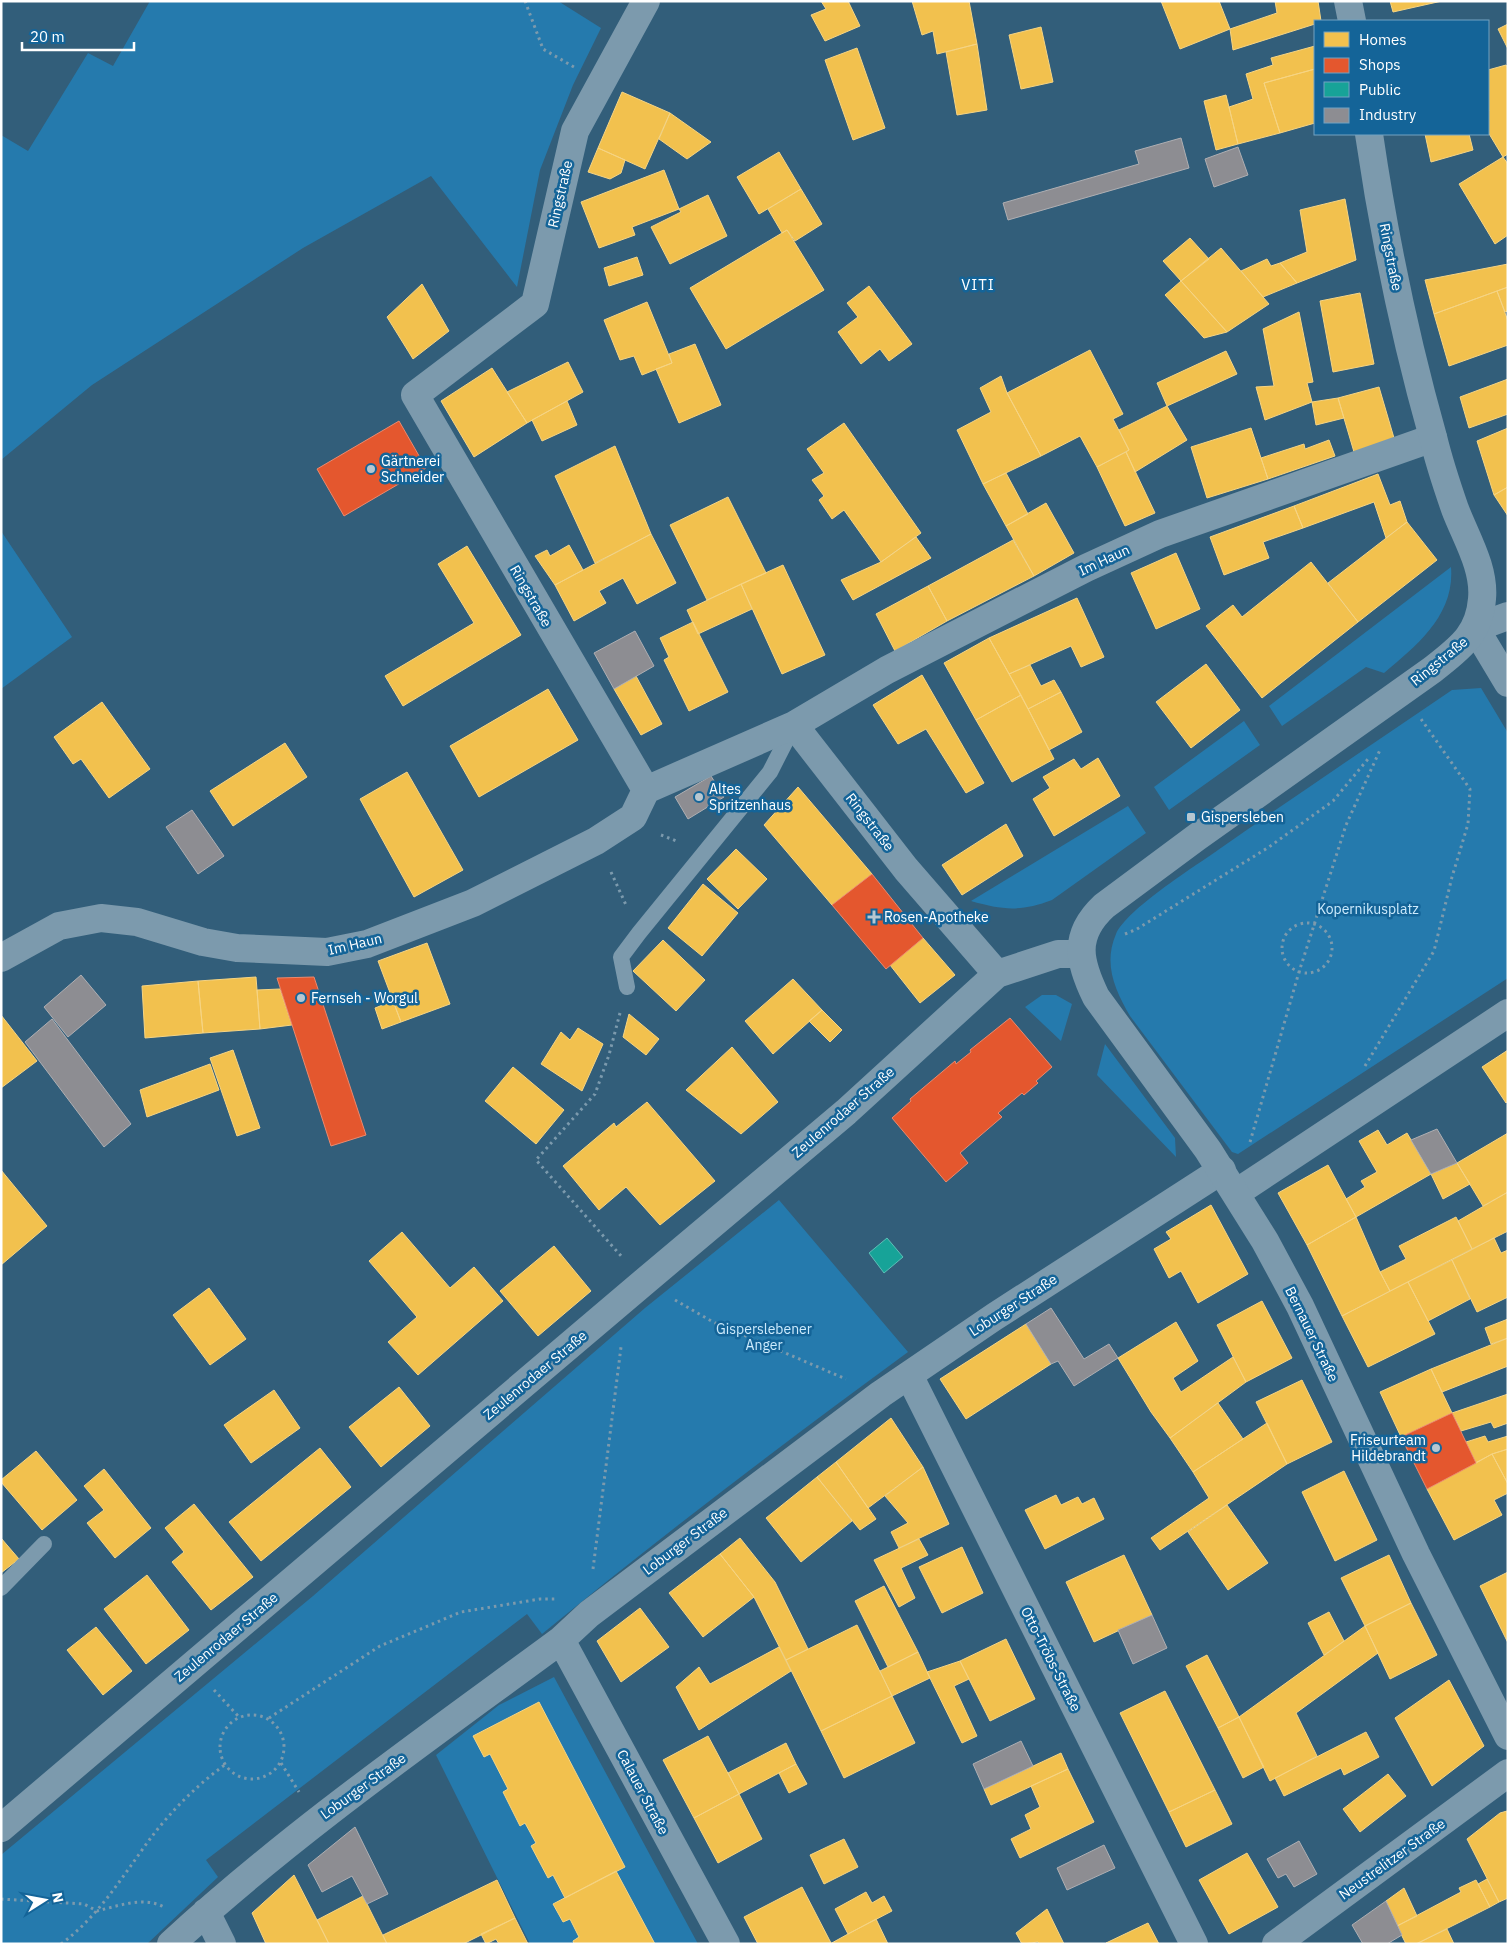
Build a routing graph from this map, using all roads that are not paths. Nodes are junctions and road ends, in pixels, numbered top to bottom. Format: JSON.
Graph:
{"nodes":[{"id":1,"x":646,"y":1,"type":"edge"},
{"id":2,"x":1348,"y":1,"type":"edge"},
{"id":3,"x":1352,"y":20,"type":"edge"},
{"id":4,"x":1369,"y":135,"type":"edge"},
{"id":5,"x":1433,"y":438,"type":"junction"},
{"id":6,"x":1508,"y":616,"type":"edge"},
{"id":7,"x":1476,"y":628,"type":"junction"},
{"id":8,"x":1508,"y":683,"type":"edge"},
{"id":9,"x":794,"y":725,"type":"junction"},
{"id":10,"x":646,"y":790,"type":"junction"},
{"id":11,"x":1081,"y":954,"type":"junction"},
{"id":12,"x":1,"y":958,"type":"edge"},
{"id":13,"x":997,"y":974,"type":"junction"},
{"id":14,"x":627,"y":988,"type":"road end"},
{"id":15,"x":1508,"y":1013,"type":"edge"},
{"id":16,"x":1222,"y":1170,"type":"junction"},
{"id":17,"x":1236,"y":1193,"type":"junction"},
{"id":18,"x":909,"y":1375,"type":"junction"},
{"id":19,"x":44,"y":1544,"type":"dead end"},
{"id":20,"x":1,"y":1588,"type":"edge"},
{"id":21,"x":561,"y":1640,"type":"junction"},
{"id":22,"x":1508,"y":1736,"type":"edge"},
{"id":23,"x":1508,"y":1773,"type":"edge"},
{"id":24,"x":1,"y":1828,"type":"edge"},
{"id":25,"x":206,"y":1912,"type":"junction"},
{"id":26,"x":171,"y":1944,"type":"edge"},
{"id":27,"x":222,"y":1944,"type":"edge"},
{"id":28,"x":726,"y":1944,"type":"edge"},
{"id":29,"x":1194,"y":1944,"type":"edge"},
{"id":30,"x":1276,"y":1944,"type":"edge"}],
"edges":[{"from":1,"to":10,"type":"street","name":"Ringstraße"},
{"from":2,"to":3,"type":"street"},
{"from":4,"to":5,"type":"street","name":"Ringstraße"},
{"from":5,"to":7,"type":"street","name":"Ringstraße"},
{"from":5,"to":9,"type":"street","name":"Im Haun"},
{"from":6,"to":7,"type":"street"},
{"from":7,"to":8,"type":"street"},
{"from":7,"to":11,"type":"street","name":"Ringstraße"},
{"from":9,"to":10,"type":"street"},
{"from":9,"to":13,"type":"street","name":"Ringstraße"},
{"from":9,"to":14,"type":"lane"},
{"from":10,"to":12,"type":"street","name":"Im Haun"},
{"from":11,"to":13,"type":"street","name":"Zeulenrodaer Straße"},
{"from":11,"to":16,"type":"street","name":"Bernauer Straße"},
{"from":13,"to":24,"type":"street","name":"Zeulenrodaer Straße"},
{"from":15,"to":17,"type":"street"},
{"from":16,"to":17,"type":"street","name":"Bernauer Straße"},
{"from":16,"to":18,"type":"street","name":"Loburger Straße"},
{"from":17,"to":22,"type":"street","name":"Bernauer Straße"},
{"from":18,"to":21,"type":"street","name":"Loburger Straße"},
{"from":18,"to":29,"type":"street","name":"Otto-Tröbs-Straße"},
{"from":19,"to":20,"type":"lane"},
{"from":21,"to":25,"type":"street","name":"Loburger Straße"},
{"from":21,"to":28,"type":"street","name":"Calauer Straße"},
{"from":23,"to":30,"type":"street","name":"Neustrelitzer Straße"},
{"from":25,"to":26,"type":"street","name":"Loburger Straße"},
{"from":25,"to":27,"type":"street"}]}
